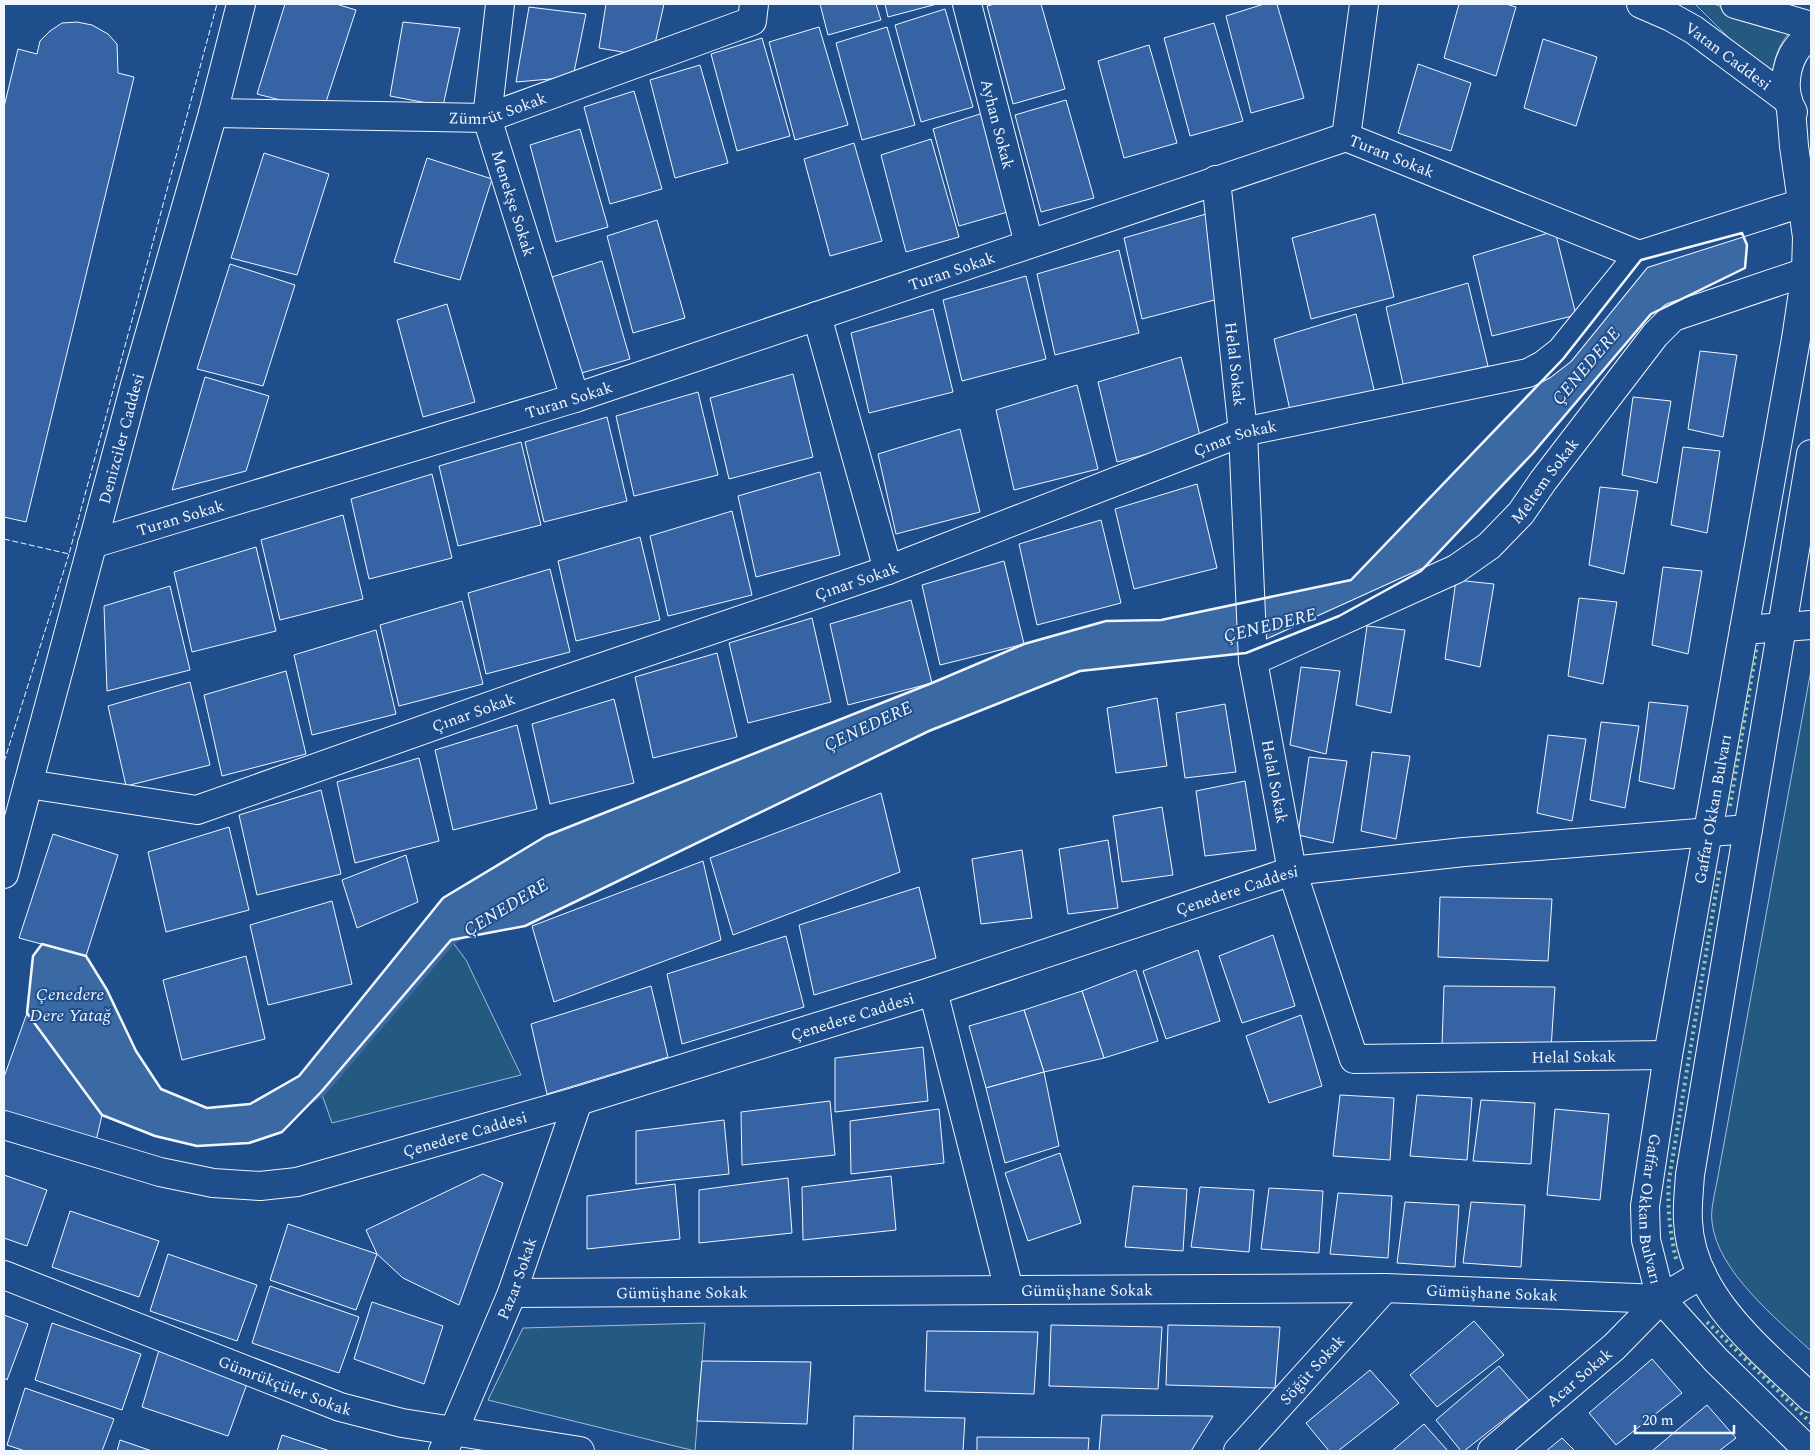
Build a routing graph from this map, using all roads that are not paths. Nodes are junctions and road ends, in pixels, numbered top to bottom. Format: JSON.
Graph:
{"nodes":[{"id":1,"x":241,"y":4,"type":"edge"},
{"id":2,"x":500,"y":4,"type":"edge"},
{"id":3,"x":754,"y":4,"type":"edge"},
{"id":4,"x":967,"y":4,"type":"edge"},
{"id":5,"x":1364,"y":4,"type":"edge"},
{"id":6,"x":1641,"y":4,"type":"edge"},
{"id":7,"x":1735,"y":4,"type":"edge"},
{"id":8,"x":1811,"y":26,"type":"edge"},
{"id":9,"x":1811,"y":36,"type":"edge"},
{"id":10,"x":1790,"y":104,"type":"junction"},
{"id":11,"x":212,"y":113,"type":"junction"},
{"id":12,"x":487,"y":118,"type":"junction"},
{"id":13,"x":1811,"y":131,"type":"edge"},
{"id":14,"x":1346,"y":137,"type":"junction"},
{"id":15,"x":1216,"y":180,"type":"junction"},
{"id":16,"x":1802,"y":203,"type":"junction"},
{"id":17,"x":1028,"y":244,"type":"junction"},
{"id":18,"x":1638,"y":255,"type":"junction"},
{"id":19,"x":1806,"y":272,"type":"junction"},
{"id":20,"x":817,"y":316,"type":"junction"},
{"id":21,"x":1804,"y":339,"type":"edge"},
{"id":22,"x":575,"y":398,"type":"junction"},
{"id":23,"x":1242,"y":432,"type":"junction"},
{"id":24,"x":1811,"y":454,"type":"edge"},
{"id":25,"x":1805,"y":520,"type":"edge"},
{"id":26,"x":92,"y":544,"type":"junction"},
{"id":27,"x":888,"y":570,"type":"junction"},
{"id":28,"x":1811,"y":625,"type":"edge"},
{"id":29,"x":1782,"y":628,"type":"junction"},
{"id":30,"x":1744,"y":630,"type":"junction"},
{"id":31,"x":1254,"y":661,"type":"junction"},
{"id":32,"x":28,"y":784,"type":"junction"},
{"id":33,"x":1748,"y":829,"type":"junction"},
{"id":34,"x":1708,"y":831,"type":"junction"},
{"id":35,"x":1292,"y":871,"type":"junction"},
{"id":36,"x":4,"y":874,"type":"edge"},
{"id":37,"x":934,"y":991,"type":"junction"},
{"id":38,"x":1668,"y":1055,"type":"junction"},
{"id":39,"x":578,"y":1102,"type":"junction"},
{"id":40,"x":4,"y":1125,"type":"edge"},
{"id":41,"x":1702,"y":1274,"type":"junction"},
{"id":42,"x":4,"y":1276,"type":"edge"},
{"id":43,"x":1385,"y":1288,"type":"junction"},
{"id":44,"x":1009,"y":1290,"type":"junction"},
{"id":45,"x":512,"y":1293,"type":"junction"},
{"id":46,"x":1661,"y":1299,"type":"junction"},
{"id":47,"x":1811,"y":1398,"type":"edge"},
{"id":48,"x":448,"y":1441,"type":"edge"},
{"id":49,"x":580,"y":1451,"type":"edge"},
{"id":50,"x":1238,"y":1451,"type":"edge"},
{"id":51,"x":1492,"y":1451,"type":"edge"},
{"id":52,"x":1809,"y":1451,"type":"edge"}],
"edges":[{"from":1,"to":11,"type":"street","name":"Denizciler Caddesi"},
{"from":2,"to":12,"type":"street","name":"Menekşe Sokak"},
{"from":3,"to":12,"type":"street","name":"Zümrüt Sokak"},
{"from":4,"to":17,"type":"street","name":"Ayhan Sokak"},
{"from":5,"to":14,"type":"street"},
{"from":6,"to":10,"type":"street","name":"Vatan Caddesi"},
{"from":7,"to":8,"type":"street"},
{"from":9,"to":10,"type":"street","name":"Vatan Caddesi"},
{"from":10,"to":13,"type":"street","name":"Vatan Caddesi"},
{"from":10,"to":16,"type":"street","name":"Gaffar Okkan Bulvarı"},
{"from":11,"to":12,"type":"street","name":"Zümrüt Sokak"},
{"from":11,"to":26,"type":"street","name":"Denizciler Caddesi"},
{"from":12,"to":22,"type":"street","name":"Menekşe Sokak"},
{"from":14,"to":15,"type":"street","name":"Turan Sokak"},
{"from":14,"to":18,"type":"street","name":"Turan Sokak"},
{"from":15,"to":17,"type":"street","name":"Turan Sokak"},
{"from":15,"to":23,"type":"street","name":"Helal Sokak"},
{"from":16,"to":18,"type":"street"},
{"from":16,"to":19,"type":"street","name":"Gaffar Okkan Bulvarı"},
{"from":17,"to":20,"type":"street","name":"Turan Sokak"},
{"from":18,"to":23,"type":"street","name":"Çınar Sokak"},
{"from":19,"to":21,"type":"street","name":"Gaffar Okkan Bulvarı"},
{"from":19,"to":31,"type":"street","name":"Meltem Sokak"},
{"from":20,"to":22,"type":"street","name":"Turan Sokak"},
{"from":20,"to":27,"type":"street"},
{"from":21,"to":30,"type":"street","name":"Gaffar Okkan Bulvarı"},
{"from":22,"to":26,"type":"street","name":"Turan Sokak"},
{"from":23,"to":27,"type":"street","name":"Çınar Sokak"},
{"from":23,"to":31,"type":"street","name":"Helal Sokak"},
{"from":24,"to":25,"type":"street","name":"Gaffar Okkan Bulvarı"},
{"from":25,"to":29,"type":"street","name":"Gaffar Okkan Bulvarı"},
{"from":26,"to":32,"type":"street","name":"Denizciler Caddesi"},
{"from":27,"to":32,"type":"street","name":"Çınar Sokak"},
{"from":28,"to":29,"type":"street"},
{"from":29,"to":30,"type":"street"},
{"from":29,"to":33,"type":"street","name":"Gaffar Okkan Bulvarı"},
{"from":30,"to":34,"type":"street","name":"Gaffar Okkan Bulvarı"},
{"from":31,"to":35,"type":"street","name":"Helal Sokak"},
{"from":32,"to":36,"type":"street","name":"Denizciler Caddesi"},
{"from":33,"to":34,"type":"street","name":"Çenedere Caddesi"},
{"from":33,"to":41,"type":"street","name":"Gaffar Okkan Bulvarı"},
{"from":34,"to":35,"type":"street","name":"Çenedere Caddesi"},
{"from":34,"to":38,"type":"street","name":"Gaffar Okkan Bulvarı"},
{"from":35,"to":37,"type":"street","name":"Çenedere Caddesi"},
{"from":35,"to":38,"type":"street","name":"Helal Sokak"},
{"from":37,"to":39,"type":"street","name":"Çenedere Caddesi"},
{"from":37,"to":44,"type":"street"},
{"from":38,"to":46,"type":"street","name":"Gaffar Okkan Bulvarı"},
{"from":39,"to":40,"type":"street","name":"Çenedere Caddesi"},
{"from":39,"to":45,"type":"street","name":"Pazar Sokak"},
{"from":41,"to":46,"type":"street","name":"Acar Sokak"},
{"from":41,"to":47,"type":"street","name":"Gaffar Okkan Bulvarı"},
{"from":42,"to":48,"type":"street","name":"Gümrükçüler Sokak"},
{"from":43,"to":44,"type":"street","name":"Gümüşhane Sokak"},
{"from":43,"to":46,"type":"street","name":"Gümüşhane Sokak"},
{"from":43,"to":50,"type":"street","name":"Söğüt Sokak"},
{"from":44,"to":45,"type":"street","name":"Gümüşhane Sokak"},
{"from":45,"to":48,"type":"street","name":"Pazar Sokak"},
{"from":46,"to":51,"type":"street","name":"Acar Sokak"},
{"from":46,"to":52,"type":"street","name":"Gaffar Okkan Bulvarı"},
{"from":48,"to":49,"type":"street","name":"Gümrükçüler Sokak"}]}
